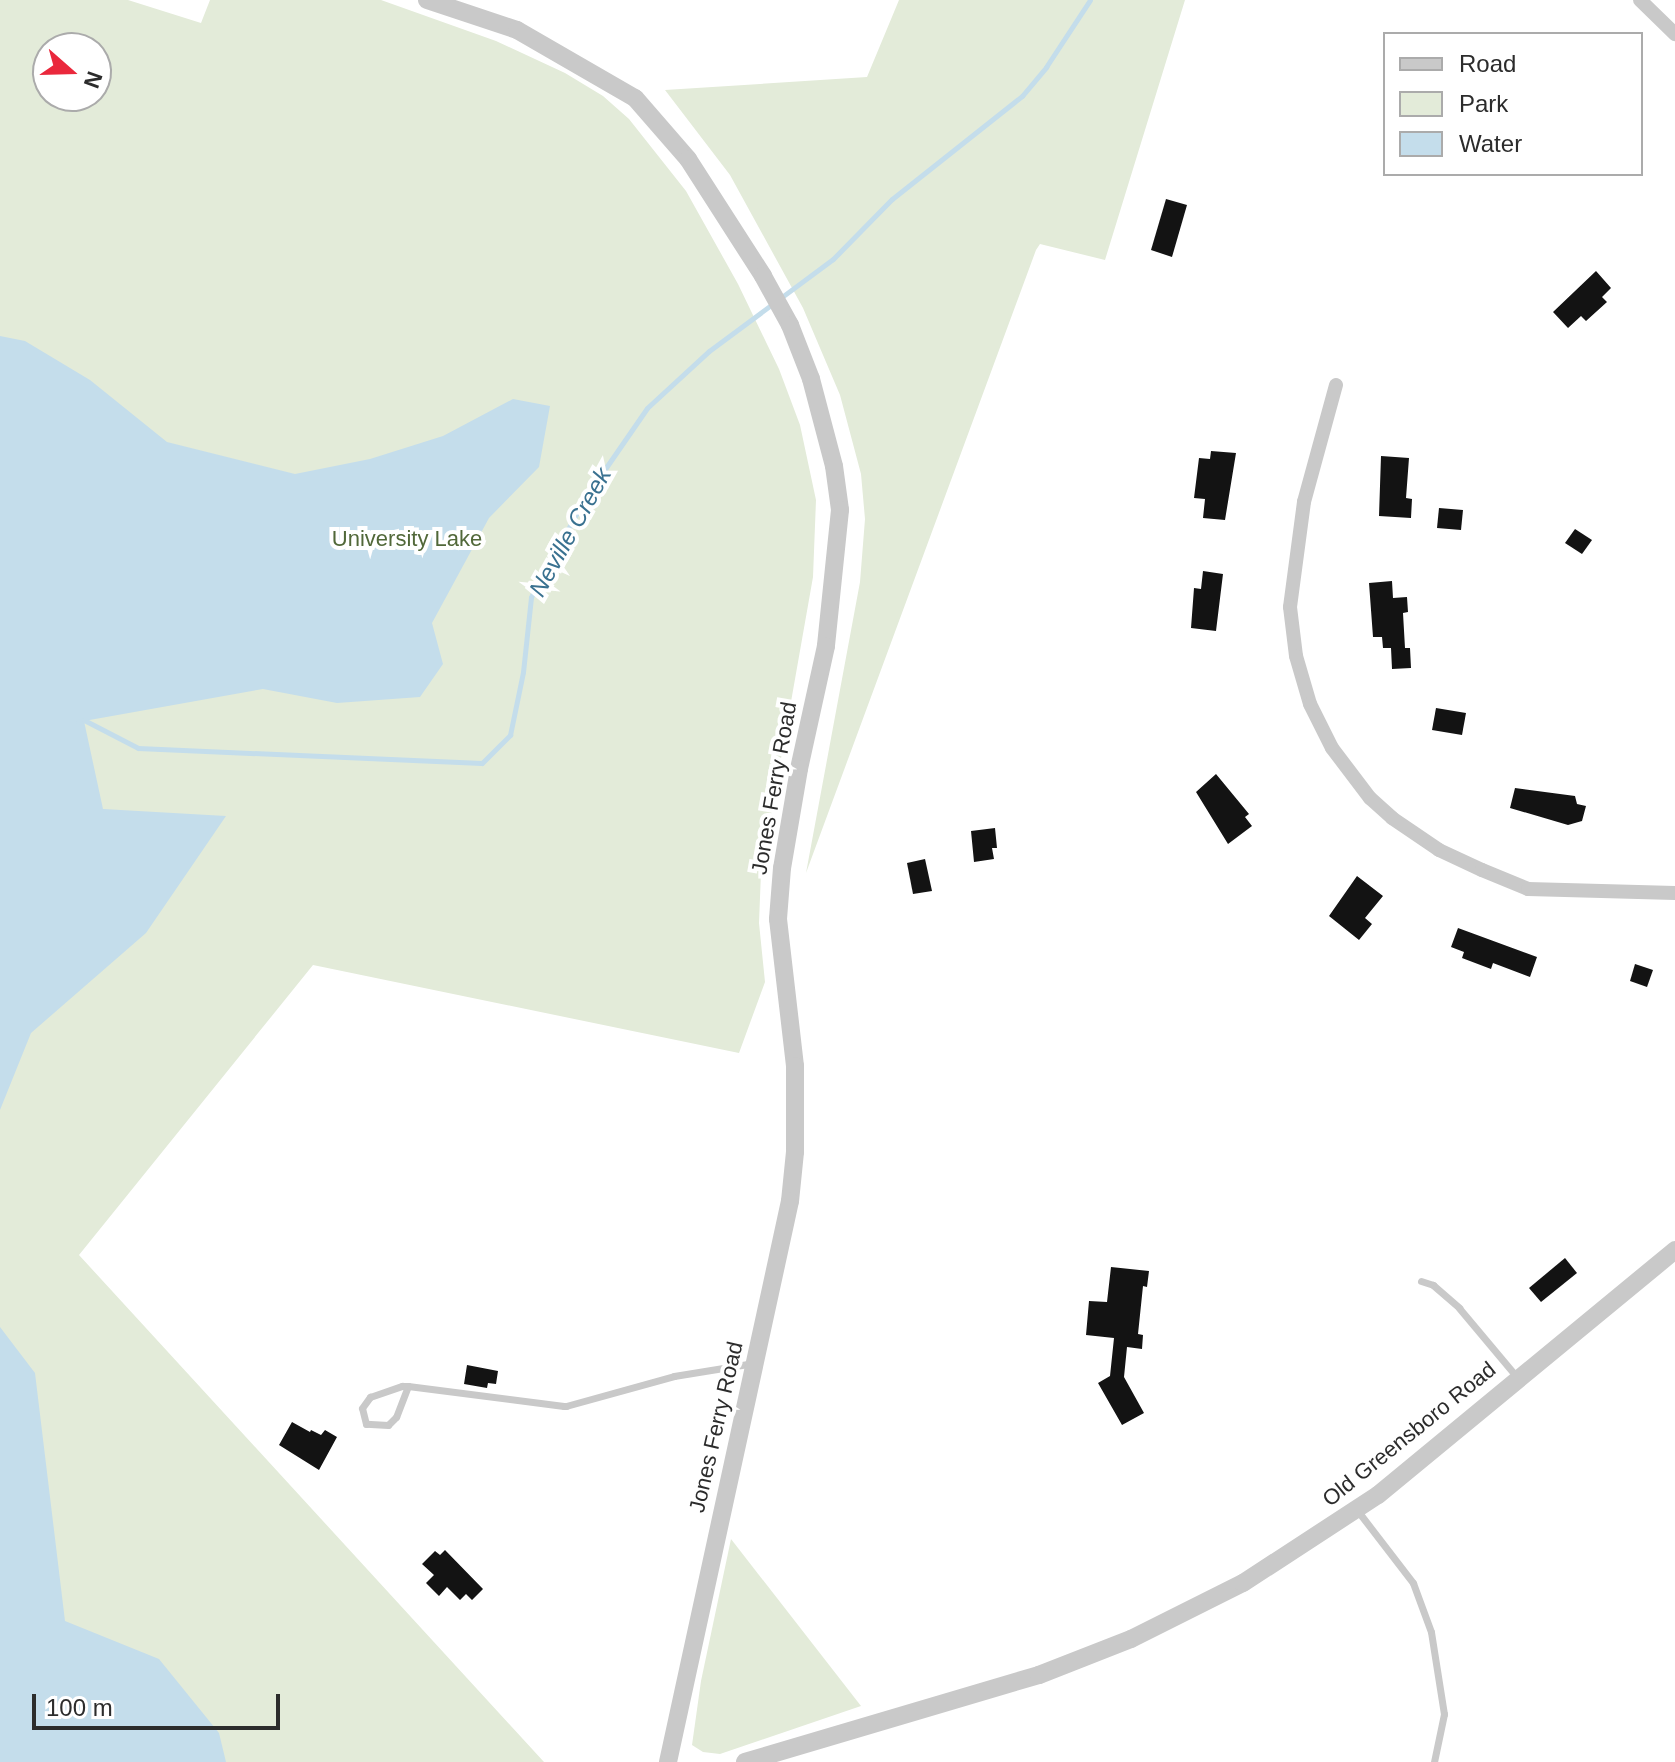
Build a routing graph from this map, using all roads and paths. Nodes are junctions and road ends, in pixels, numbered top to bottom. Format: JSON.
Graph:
{"nodes":[{"id":1,"x":427,"y":0,"type":"edge"},
{"id":2,"x":1640,"y":0,"type":"edge"},
{"id":3,"x":1675,"y":34,"type":"edge"},
{"id":4,"x":1336,"y":385,"type":"dead end"},
{"id":5,"x":1675,"y":893,"type":"edge"},
{"id":6,"x":1675,"y":1250,"type":"edge"},
{"id":7,"x":1421,"y":1281,"type":"dead end"},
{"id":8,"x":755,"y":1362,"type":"junction"},
{"id":9,"x":1517,"y":1377,"type":"junction"},
{"id":10,"x":408,"y":1386,"type":"junction"},
{"id":11,"x":1357,"y":1510,"type":"junction"},
{"id":12,"x":668,"y":1762,"type":"edge"},
{"id":13,"x":745,"y":1762,"type":"edge"},
{"id":14,"x":1434,"y":1762,"type":"edge"}],
"edges":[{"from":1,"to":8,"type":"street","name":"Jones Ferry Road"},
{"from":2,"to":3,"type":"street"},
{"from":4,"to":5,"type":"street"},
{"from":6,"to":9,"type":"street","name":"Old Greensboro Road"},
{"from":7,"to":9,"type":"lane"},
{"from":8,"to":10,"type":"lane"},
{"from":8,"to":12,"type":"street","name":"Jones Ferry Road"},
{"from":9,"to":11,"type":"street","name":"Old Greensboro Road"},
{"from":10,"to":10,"type":"lane"},
{"from":11,"to":13,"type":"street","name":"Old Greensboro Road"},
{"from":11,"to":14,"type":"lane"}]}
